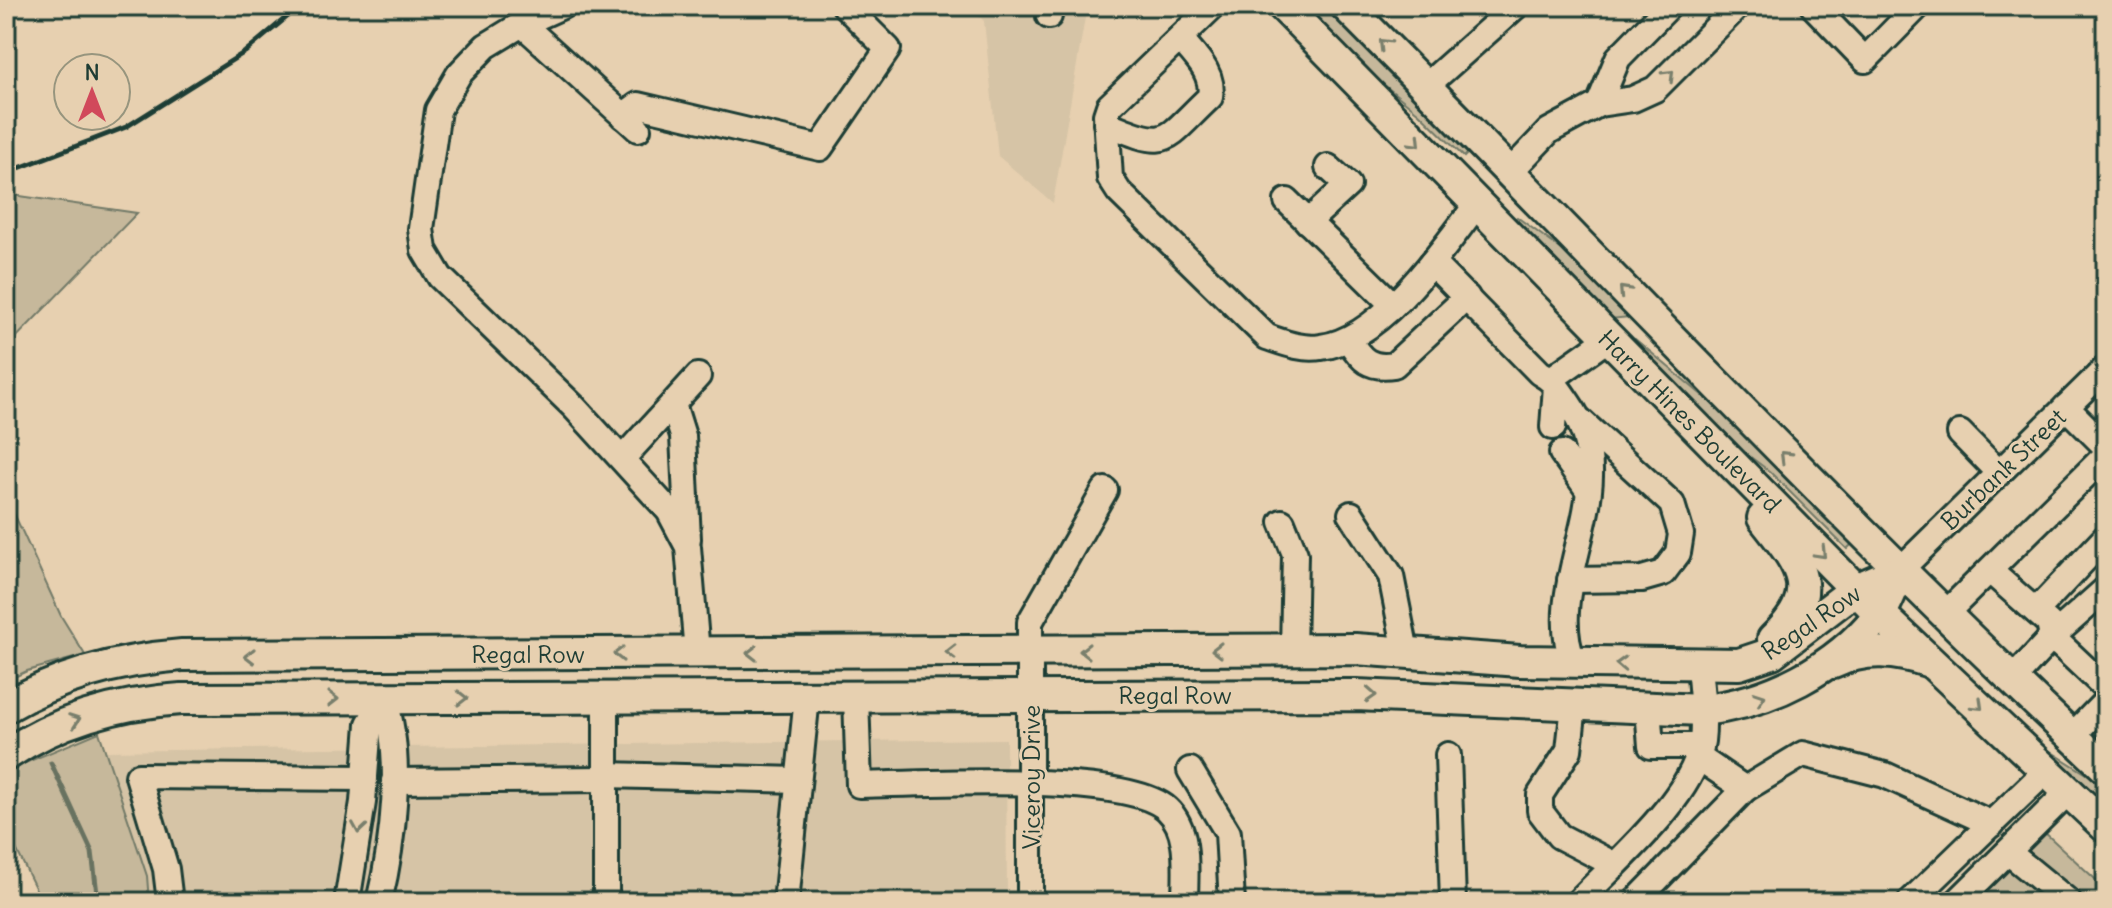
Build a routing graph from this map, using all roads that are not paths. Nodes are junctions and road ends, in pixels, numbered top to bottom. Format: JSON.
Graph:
{"nodes":[{"id":1,"x":562,"y":6,"type":"edge"},
{"id":2,"x":845,"y":6,"type":"edge"},
{"id":3,"x":1213,"y":6,"type":"edge"},
{"id":4,"x":1283,"y":6,"type":"edge"},
{"id":5,"x":1346,"y":6,"type":"edge"},
{"id":6,"x":1516,"y":6,"type":"edge"},
{"id":7,"x":1669,"y":6,"type":"edge"},
{"id":8,"x":1738,"y":6,"type":"edge"},
{"id":9,"x":1813,"y":6,"type":"edge"},
{"id":10,"x":1918,"y":6,"type":"edge"},
{"id":11,"x":522,"y":24,"type":"junction"},
{"id":12,"x":1180,"y":38,"type":"junction"},
{"id":13,"x":1426,"y":86,"type":"junction"},
{"id":14,"x":1599,"y":104,"type":"junction"},
{"id":15,"x":1106,"y":123,"type":"junction"},
{"id":16,"x":1328,"y":167,"type":"dead end"},
{"id":17,"x":1511,"y":171,"type":"junction"},
{"id":18,"x":1287,"y":201,"type":"dead end"},
{"id":19,"x":1477,"y":204,"type":"junction"},
{"id":20,"x":1308,"y":222,"type":"junction"},
{"id":21,"x":1432,"y":263,"type":"junction"},
{"id":22,"x":1467,"y":297,"type":"junction"},
{"id":23,"x":1392,"y":304,"type":"junction"},
{"id":24,"x":1609,"y":338,"type":"junction"},
{"id":25,"x":1349,"y":340,"type":"junction"},
{"id":26,"x":1696,"y":368,"type":"junction"},
{"id":27,"x":2106,"y":368,"type":"edge"},
{"id":28,"x":698,"y":376,"type":"dead end"},
{"id":29,"x":1554,"y":382,"type":"junction"},
{"id":30,"x":673,"y":404,"type":"junction"},
{"id":31,"x":2066,"y":407,"type":"junction"},
{"id":32,"x":1580,"y":419,"type":"junction"},
{"id":33,"x":1553,"y":427,"type":"dead end"},
{"id":34,"x":1960,"y":433,"type":"dead end"},
{"id":35,"x":2104,"y":443,"type":"edge"},
{"id":36,"x":1721,"y":452,"type":"junction"},
{"id":37,"x":1562,"y":453,"type":"dead end"},
{"id":38,"x":623,"y":458,"type":"junction"},
{"id":39,"x":1999,"y":473,"type":"junction"},
{"id":40,"x":1105,"y":490,"type":"dead end"},
{"id":41,"x":1588,"y":490,"type":"junction"},
{"id":42,"x":1351,"y":514,"type":"dead end"},
{"id":43,"x":1282,"y":522,"type":"dead end"},
{"id":44,"x":2106,"y":537,"type":"edge"},
{"id":45,"x":688,"y":547,"type":"junction"},
{"id":46,"x":1900,"y":570,"type":"junction"},
{"id":47,"x":1990,"y":571,"type":"junction"},
{"id":48,"x":1570,"y":580,"type":"junction"},
{"id":49,"x":1856,"y":589,"type":"junction"},
{"id":50,"x":2106,"y":589,"type":"edge"},
{"id":51,"x":2036,"y":611,"type":"junction"},
{"id":52,"x":1880,"y":614,"type":"junction"},
{"id":53,"x":1945,"y":614,"type":"junction"},
{"id":54,"x":2052,"y":637,"type":"junction"},
{"id":55,"x":1293,"y":650,"type":"junction"},
{"id":56,"x":1029,"y":651,"type":"junction"},
{"id":57,"x":1406,"y":652,"type":"junction"},
{"id":58,"x":697,"y":653,"type":"junction"},
{"id":59,"x":384,"y":655,"type":"junction"},
{"id":60,"x":1750,"y":661,"type":"junction"},
{"id":61,"x":1573,"y":662,"type":"junction"},
{"id":62,"x":1933,"y":662,"type":"junction"},
{"id":63,"x":1699,"y":666,"type":"junction"},
{"id":64,"x":1814,"y":672,"type":"junction"},
{"id":65,"x":2012,"y":680,"type":"junction"},
{"id":66,"x":2106,"y":688,"type":"edge"},
{"id":67,"x":1293,"y":695,"type":"junction"},
{"id":68,"x":1031,"y":696,"type":"junction"},
{"id":69,"x":698,"y":697,"type":"junction"},
{"id":70,"x":807,"y":697,"type":"junction"},
{"id":71,"x":856,"y":697,"type":"junction"},
{"id":72,"x":606,"y":698,"type":"junction"},
{"id":73,"x":384,"y":699,"type":"junction"},
{"id":74,"x":1449,"y":700,"type":"junction"},
{"id":75,"x":2106,"y":701,"type":"edge"},
{"id":76,"x":1574,"y":705,"type":"junction"},
{"id":77,"x":6,"y":707,"type":"edge"},
{"id":78,"x":1648,"y":708,"type":"junction"},
{"id":79,"x":1702,"y":710,"type":"junction"},
{"id":80,"x":2072,"y":736,"type":"junction"},
{"id":81,"x":1699,"y":752,"type":"junction"},
{"id":82,"x":6,"y":755,"type":"edge"},
{"id":83,"x":1448,"y":755,"type":"dead end"},
{"id":84,"x":2106,"y":767,"type":"edge"},
{"id":85,"x":1190,"y":770,"type":"dead end"},
{"id":86,"x":2046,"y":771,"type":"junction"},
{"id":87,"x":606,"y":777,"type":"junction"},
{"id":88,"x":365,"y":778,"type":"junction"},
{"id":89,"x":798,"y":780,"type":"junction"},
{"id":90,"x":394,"y":781,"type":"junction"},
{"id":91,"x":1032,"y":782,"type":"junction"},
{"id":92,"x":1745,"y":789,"type":"junction"},
{"id":93,"x":2068,"y":792,"type":"junction"},
{"id":94,"x":1992,"y":824,"type":"junction"},
{"id":95,"x":2106,"y":827,"type":"edge"},
{"id":96,"x":2008,"y":852,"type":"junction"},
{"id":97,"x":1613,"y":864,"type":"junction"},
{"id":98,"x":170,"y":902,"type":"edge"},
{"id":99,"x":347,"y":902,"type":"edge"},
{"id":100,"x":379,"y":902,"type":"edge"},
{"id":101,"x":606,"y":902,"type":"edge"},
{"id":102,"x":786,"y":902,"type":"edge"},
{"id":103,"x":1030,"y":902,"type":"edge"},
{"id":104,"x":1185,"y":902,"type":"edge"},
{"id":105,"x":1232,"y":902,"type":"edge"},
{"id":106,"x":1453,"y":902,"type":"edge"},
{"id":107,"x":1578,"y":902,"type":"edge"},
{"id":108,"x":1635,"y":902,"type":"edge"},
{"id":109,"x":1910,"y":902,"type":"edge"},
{"id":110,"x":1957,"y":902,"type":"edge"},
{"id":111,"x":2069,"y":902,"type":"edge"}],
"edges":[{"from":1,"to":11,"type":"street"},
{"from":2,"to":11,"type":"street"},
{"from":3,"to":12,"type":"street"},
{"from":4,"to":19,"type":"main road","name":"Harry Hines Boulevard","one_way":true},
{"from":13,"to":5,"type":"main road","name":"Harry Hines Boulevard","one_way":true},
{"from":6,"to":13,"type":"street"},
{"from":7,"to":14,"type":"street"},
{"from":14,"to":8,"type":"street","one_way":true},
{"from":9,"to":10,"type":"street"},
{"from":11,"to":38,"type":"street"},
{"from":12,"to":15,"type":"street"},
{"from":12,"to":15,"type":"street"},
{"from":13,"to":17,"type":"main road","name":"Harry Hines Boulevard"},
{"from":14,"to":17,"type":"street"},
{"from":15,"to":25,"type":"street"},
{"from":16,"to":20,"type":"street"},
{"from":17,"to":19,"type":"main road"},
{"from":26,"to":17,"type":"main road","name":"Harry Hines Boulevard","one_way":true},
{"from":18,"to":20,"type":"street"},
{"from":19,"to":21,"type":"street"},
{"from":19,"to":24,"type":"main road","name":"Harry Hines Boulevard"},
{"from":20,"to":23,"type":"street"},
{"from":21,"to":22,"type":"street"},
{"from":21,"to":23,"type":"street"},
{"from":22,"to":25,"type":"street"},
{"from":22,"to":29,"type":"street"},
{"from":23,"to":25,"type":"street"},
{"from":24,"to":26,"type":"main road"},
{"from":24,"to":29,"type":"street"},
{"from":24,"to":36,"type":"main road","name":"Harry Hines Boulevard"},
{"from":46,"to":26,"type":"main road","name":"Harry Hines Boulevard","one_way":true},
{"from":27,"to":31,"type":"street","name":"Burbank Street"},
{"from":28,"to":30,"type":"street"},
{"from":29,"to":32,"type":"street"},
{"from":29,"to":33,"type":"street"},
{"from":30,"to":38,"type":"street"},
{"from":30,"to":45,"type":"street"},
{"from":31,"to":35,"type":"street"},
{"from":31,"to":39,"type":"street","name":"Burbank Street"},
{"from":32,"to":41,"type":"street"},
{"from":32,"to":48,"type":"street"},
{"from":34,"to":39,"type":"street"},
{"from":35,"to":47,"type":"street"},
{"from":36,"to":49,"type":"main road","name":"Harry Hines Boulevard","one_way":true},
{"from":36,"to":60,"type":"main road"},
{"from":37,"to":41,"type":"street"},
{"from":38,"to":45,"type":"street"},
{"from":39,"to":46,"type":"street","name":"Burbank Street"},
{"from":40,"to":56,"type":"street","name":"Viceroy Drive"},
{"from":41,"to":48,"type":"street"},
{"from":42,"to":57,"type":"street"},
{"from":43,"to":55,"type":"street"},
{"from":44,"to":51,"type":"street"},
{"from":45,"to":58,"type":"street"},
{"from":46,"to":49,"type":"main road","name":"Regal Row"},
{"from":46,"to":52,"type":"main road","name":"Regal Row"},
{"from":46,"to":53,"type":"main road","name":"Harry Hines Boulevard"},
{"from":47,"to":51,"type":"street"},
{"from":47,"to":53,"type":"street"},
{"from":48,"to":61,"type":"street"},
{"from":49,"to":52,"type":"main road","name":"Harry Hines Boulevard"},
{"from":49,"to":60,"type":"main road","name":"Regal Row"},
{"from":50,"to":54,"type":"street"},
{"from":51,"to":54,"type":"street"},
{"from":52,"to":62,"type":"main road","name":"Harry Hines Boulevard"},
{"from":52,"to":64,"type":"main road","name":"Regal Row"},
{"from":53,"to":65,"type":"main road","name":"Harry Hines Boulevard"},
{"from":54,"to":65,"type":"street"},
{"from":54,"to":66,"type":"street"},
{"from":55,"to":56,"type":"main road","name":"Regal Row","one_way":true},
{"from":55,"to":57,"type":"main road","name":"Regal Row"},
{"from":55,"to":67,"type":"main road"},
{"from":56,"to":58,"type":"main road","name":"Regal Row","one_way":true},
{"from":56,"to":68,"type":"street","name":"Viceroy Drive"},
{"from":57,"to":61,"type":"main road","name":"Regal Row"},
{"from":58,"to":59,"type":"main road","name":"Regal Row","one_way":true},
{"from":58,"to":69,"type":"main road"},
{"from":59,"to":73,"type":"main road"},
{"from":59,"to":77,"type":"main road","name":"Regal Row","one_way":true},
{"from":60,"to":63,"type":"main road","name":"Regal Row"},
{"from":63,"to":61,"type":"main road","name":"Regal Row","one_way":true},
{"from":61,"to":74,"type":"main road"},
{"from":62,"to":64,"type":"main road"},
{"from":62,"to":86,"type":"main road","name":"Harry Hines Boulevard","one_way":true},
{"from":63,"to":79,"type":"street"},
{"from":79,"to":64,"type":"main road","name":"Regal Row","one_way":true},
{"from":65,"to":80,"type":"main road","name":"Harry Hines Boulevard"},
{"from":67,"to":68,"type":"main road","name":"Regal Row"},
{"from":67,"to":74,"type":"main road","name":"Regal Row","one_way":true},
{"from":68,"to":71,"type":"main road","name":"Regal Row"},
{"from":68,"to":91,"type":"street","name":"Viceroy Drive"},
{"from":69,"to":70,"type":"main road","name":"Regal Row"},
{"from":69,"to":72,"type":"main road","name":"Regal Row"},
{"from":70,"to":71,"type":"main road","name":"Regal Row"},
{"from":70,"to":89,"type":"street"},
{"from":71,"to":91,"type":"street"},
{"from":73,"to":72,"type":"main road","name":"Regal Row","one_way":true},
{"from":72,"to":87,"type":"street"},
{"from":82,"to":73,"type":"main road","name":"Regal Row","one_way":true},
{"from":73,"to":88,"type":"street"},
{"from":73,"to":90,"type":"street"},
{"from":74,"to":76,"type":"main road","name":"Regal Row"},
{"from":75,"to":80,"type":"street"},
{"from":76,"to":78,"type":"main road","name":"Regal Row"},
{"from":76,"to":97,"type":"street"},
{"from":78,"to":79,"type":"main road","name":"Regal Row"},
{"from":78,"to":81,"type":"street"},
{"from":79,"to":81,"type":"street"},
{"from":80,"to":84,"type":"main road","name":"Harry Hines Boulevard"},
{"from":81,"to":92,"type":"street"},
{"from":81,"to":97,"type":"street"},
{"from":83,"to":106,"type":"street"},
{"from":85,"to":105,"type":"street"},
{"from":86,"to":93,"type":"main road","name":"Harry Hines Boulevard"},
{"from":86,"to":94,"type":"street"},
{"from":87,"to":89,"type":"street"},
{"from":87,"to":90,"type":"street"},
{"from":87,"to":101,"type":"street"},
{"from":88,"to":98,"type":"street"},
{"from":88,"to":99,"type":"street","one_way":true},
{"from":89,"to":102,"type":"street"},
{"from":90,"to":100,"type":"street"},
{"from":91,"to":103,"type":"street","name":"Viceroy Drive"},
{"from":91,"to":104,"type":"street"},
{"from":92,"to":94,"type":"street"},
{"from":92,"to":108,"type":"street"},
{"from":93,"to":95,"type":"main road","name":"Harry Hines Boulevard"},
{"from":93,"to":96,"type":"street"},
{"from":94,"to":109,"type":"street"},
{"from":96,"to":110,"type":"street"},
{"from":96,"to":111,"type":"street"},
{"from":97,"to":107,"type":"street"}]}
